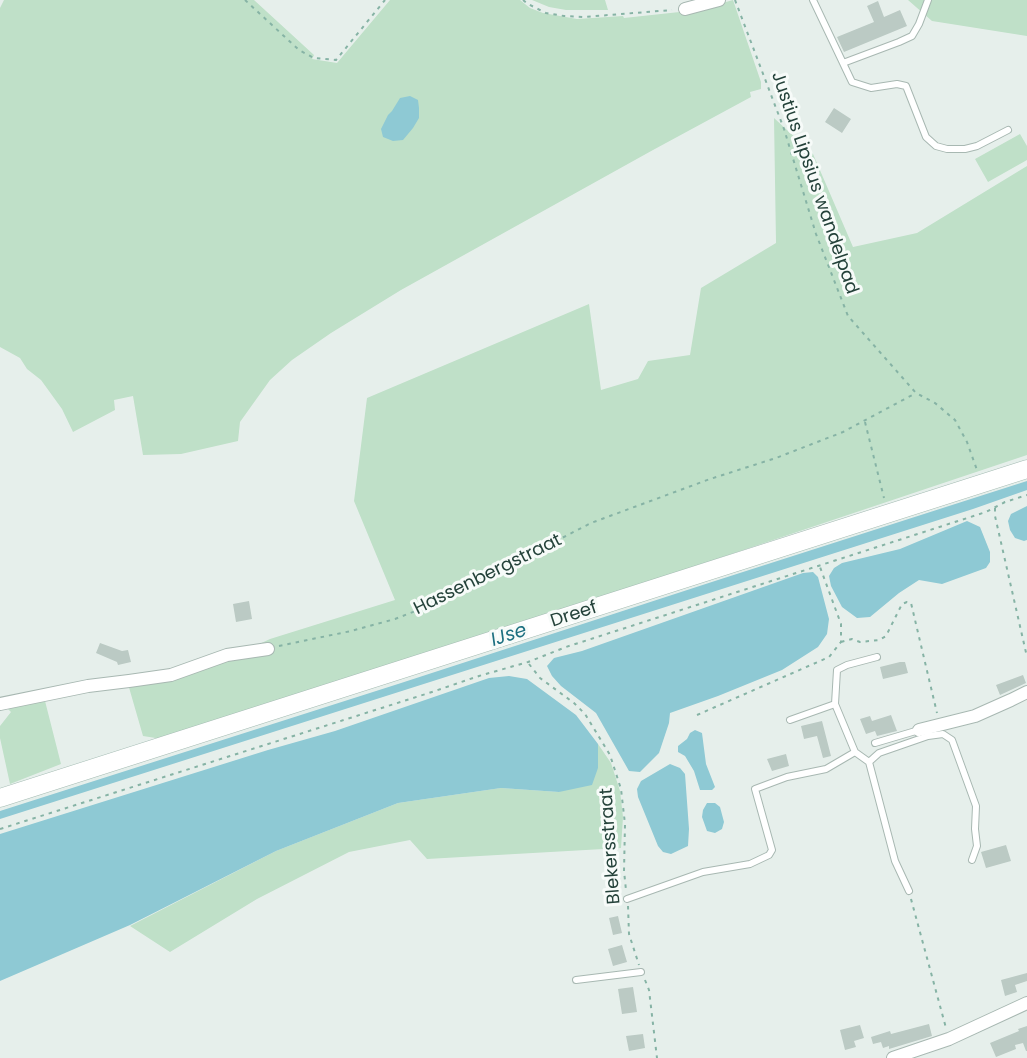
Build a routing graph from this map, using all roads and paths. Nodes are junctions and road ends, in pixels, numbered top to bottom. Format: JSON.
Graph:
{"nodes":[{"id":1,"x":246,"y":0,"type":"edge"},
{"id":2,"x":385,"y":0,"type":"edge"},
{"id":3,"x":523,"y":0,"type":"edge"},
{"id":4,"x":719,"y":0,"type":"edge"},
{"id":5,"x":734,"y":0,"type":"edge"},
{"id":6,"x":813,"y":0,"type":"edge"},
{"id":7,"x":928,"y":0,"type":"edge"},
{"id":8,"x":685,"y":9,"type":"joint"},
{"id":9,"x":843,"y":63,"type":"junction"},
{"id":10,"x":1008,"y":130,"type":"dead end"},
{"id":11,"x":916,"y":393,"type":"junction"},
{"id":12,"x":864,"y":421,"type":"junction"},
{"id":13,"x":1027,"y":469,"type":"edge"},
{"id":14,"x":982,"y":484,"type":"junction"},
{"id":15,"x":1027,"y":495,"type":"edge"},
{"id":16,"x":995,"y":507,"type":"junction"},
{"id":17,"x":889,"y":514,"type":"junction"},
{"id":18,"x":820,"y":566,"type":"junction"},
{"id":19,"x":841,"y":642,"type":"junction"},
{"id":20,"x":268,"y":649,"type":"joint"},
{"id":21,"x":877,"y":656,"type":"dead end"},
{"id":22,"x":1027,"y":657,"type":"edge"},
{"id":23,"x":528,"y":662,"type":"junction"},
{"id":24,"x":1027,"y":692,"type":"edge"},
{"id":25,"x":0,"y":704,"type":"edge"},
{"id":26,"x":835,"y":704,"type":"junction"},
{"id":27,"x":697,"y":715,"type":"dead end"},
{"id":28,"x":790,"y":720,"type":"dead end"},
{"id":29,"x":941,"y":724,"type":"junction"},
{"id":30,"x":919,"y":730,"type":"joint"},
{"id":31,"x":875,"y":743,"type":"dead end"},
{"id":32,"x":855,"y":752,"type":"junction"},
{"id":33,"x":869,"y":762,"type":"junction"},
{"id":34,"x":0,"y":798,"type":"edge"},
{"id":35,"x":0,"y":829,"type":"edge"},
{"id":36,"x":972,"y":860,"type":"dead end"},
{"id":37,"x":909,"y":891,"type":"joint"},
{"id":38,"x":627,"y":899,"type":"junction"},
{"id":39,"x":642,"y":972,"type":"junction"},
{"id":40,"x":576,"y":980,"type":"dead end"},
{"id":41,"x":1027,"y":1003,"type":"edge"},
{"id":42,"x":949,"y":1039,"type":"junction"},
{"id":43,"x":657,"y":1058,"type":"edge"},
{"id":44,"x":893,"y":1058,"type":"edge"}],
"edges":[{"from":1,"to":2,"type":"path"},
{"from":3,"to":8,"type":"path"},
{"from":4,"to":8,"type":"street"},
{"from":5,"to":11,"type":"path","name":"Justius Lipsius wandelpad"},
{"from":6,"to":9,"type":"lane"},
{"from":7,"to":9,"type":"lane"},
{"from":9,"to":10,"type":"lane"},
{"from":11,"to":12,"type":"path","name":"Hassenbergstraat"},
{"from":11,"to":14,"type":"path","name":"Justius Lipsius wandelpad"},
{"from":12,"to":17,"type":"path"},
{"from":12,"to":20,"type":"path","name":"Hassenbergstraat"},
{"from":13,"to":14,"type":"main road","name":"Dreef"},
{"from":14,"to":17,"type":"main road","name":"Dreef"},
{"from":15,"to":16,"type":"path"},
{"from":16,"to":18,"type":"path"},
{"from":16,"to":22,"type":"path"},
{"from":17,"to":34,"type":"main road","name":"Dreef"},
{"from":18,"to":19,"type":"path"},
{"from":18,"to":23,"type":"path"},
{"from":19,"to":27,"type":"path"},
{"from":19,"to":29,"type":"path"},
{"from":20,"to":25,"type":"street"},
{"from":21,"to":26,"type":"lane"},
{"from":23,"to":35,"type":"path"},
{"from":23,"to":38,"type":"path","name":"Blekersstraat"},
{"from":24,"to":29,"type":"street"},
{"from":26,"to":28,"type":"lane"},
{"from":26,"to":32,"type":"lane"},
{"from":29,"to":30,"type":"street"},
{"from":30,"to":31,"type":"lane"},
{"from":32,"to":33,"type":"lane"},
{"from":32,"to":38,"type":"lane"},
{"from":33,"to":36,"type":"lane"},
{"from":33,"to":37,"type":"lane"},
{"from":37,"to":42,"type":"path"},
{"from":38,"to":39,"type":"path","name":"Blekersstraat"},
{"from":39,"to":40,"type":"lane"},
{"from":39,"to":43,"type":"path","name":"Blekersstraat"},
{"from":41,"to":42,"type":"street"},
{"from":42,"to":44,"type":"street"}]}
